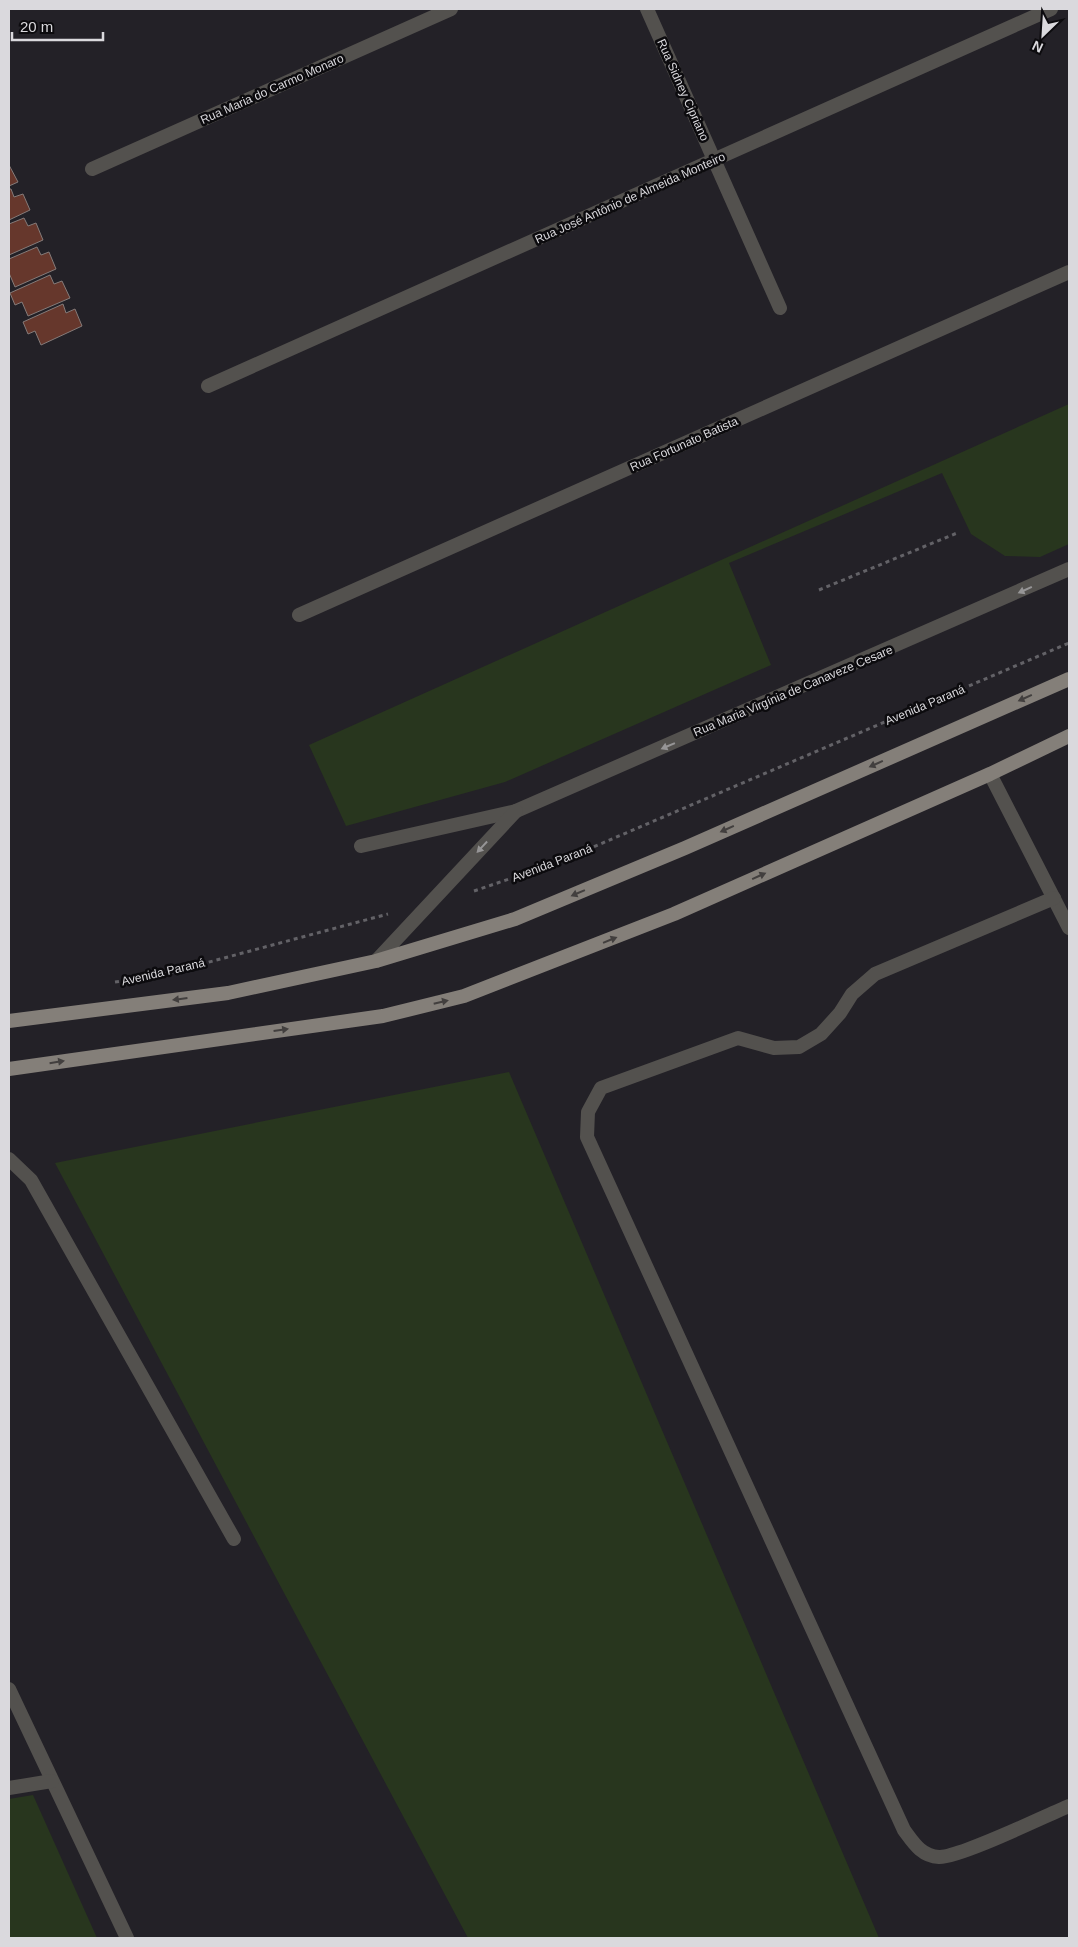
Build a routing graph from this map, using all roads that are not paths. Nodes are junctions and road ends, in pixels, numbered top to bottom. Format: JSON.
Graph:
{"nodes":[{"id":1,"x":451,"y":9,"type":"edge"},
{"id":2,"x":647,"y":9,"type":"edge"},
{"id":3,"x":1052,"y":9,"type":"edge"},
{"id":4,"x":714,"y":160,"type":"junction"},
{"id":5,"x":92,"y":169,"type":"dead end"},
{"id":6,"x":1069,"y":272,"type":"edge"},
{"id":7,"x":780,"y":308,"type":"dead end"},
{"id":8,"x":208,"y":386,"type":"dead end"},
{"id":9,"x":1069,"y":569,"type":"edge"},
{"id":10,"x":298,"y":615,"type":"dead end"},
{"id":11,"x":1069,"y":679,"type":"edge"},
{"id":12,"x":1069,"y":736,"type":"edge"},
{"id":13,"x":990,"y":774,"type":"junction"},
{"id":14,"x":516,"y":812,"type":"junction"},
{"id":15,"x":361,"y":846,"type":"dead end"},
{"id":16,"x":1054,"y":898,"type":"junction"},
{"id":17,"x":1069,"y":928,"type":"edge"},
{"id":18,"x":376,"y":961,"type":"junction"},
{"id":19,"x":9,"y":1021,"type":"edge"},
{"id":20,"x":9,"y":1069,"type":"edge"},
{"id":21,"x":9,"y":1159,"type":"edge"},
{"id":22,"x":234,"y":1539,"type":"dead end"},
{"id":23,"x":9,"y":1688,"type":"edge"},
{"id":24,"x":52,"y":1781,"type":"junction"},
{"id":25,"x":9,"y":1788,"type":"edge"},
{"id":26,"x":1069,"y":1806,"type":"edge"},
{"id":27,"x":127,"y":1938,"type":"edge"}],
"edges":[{"from":1,"to":5,"type":"street","name":"Rua Maria do Carmo Monaro"},
{"from":2,"to":4,"type":"street","name":"Rua Sidney Cipriano"},
{"from":3,"to":4,"type":"street","name":"Rua José Antônio de Almeida Monteiro"},
{"from":4,"to":7,"type":"street","name":"Rua Sidney Cipriano"},
{"from":4,"to":8,"type":"street","name":"Rua José Antônio de Almeida Monteiro"},
{"from":6,"to":10,"type":"street","name":"Rua Fortunato Batista"},
{"from":9,"to":14,"type":"street","name":"Rua Maria Virgínia de Canaveze Cesare","one_way":true},
{"from":11,"to":18,"type":"main road","name":"Avenida Paraná","one_way":true},
{"from":12,"to":13,"type":"main road"},
{"from":13,"to":16,"type":"street"},
{"from":20,"to":13,"type":"main road","one_way":true},
{"from":14,"to":15,"type":"street","name":"Rua Maria Virgínia de Canaveze Cesare"},
{"from":14,"to":18,"type":"street","name":"Rua Maria Virgínia de Canaveze Cesare","one_way":true},
{"from":16,"to":17,"type":"street"},
{"from":16,"to":26,"type":"street"},
{"from":18,"to":19,"type":"main road","name":"Avenida Paraná","one_way":true},
{"from":21,"to":22,"type":"street"},
{"from":23,"to":24,"type":"street"},
{"from":24,"to":25,"type":"street"},
{"from":24,"to":27,"type":"street"}]}
